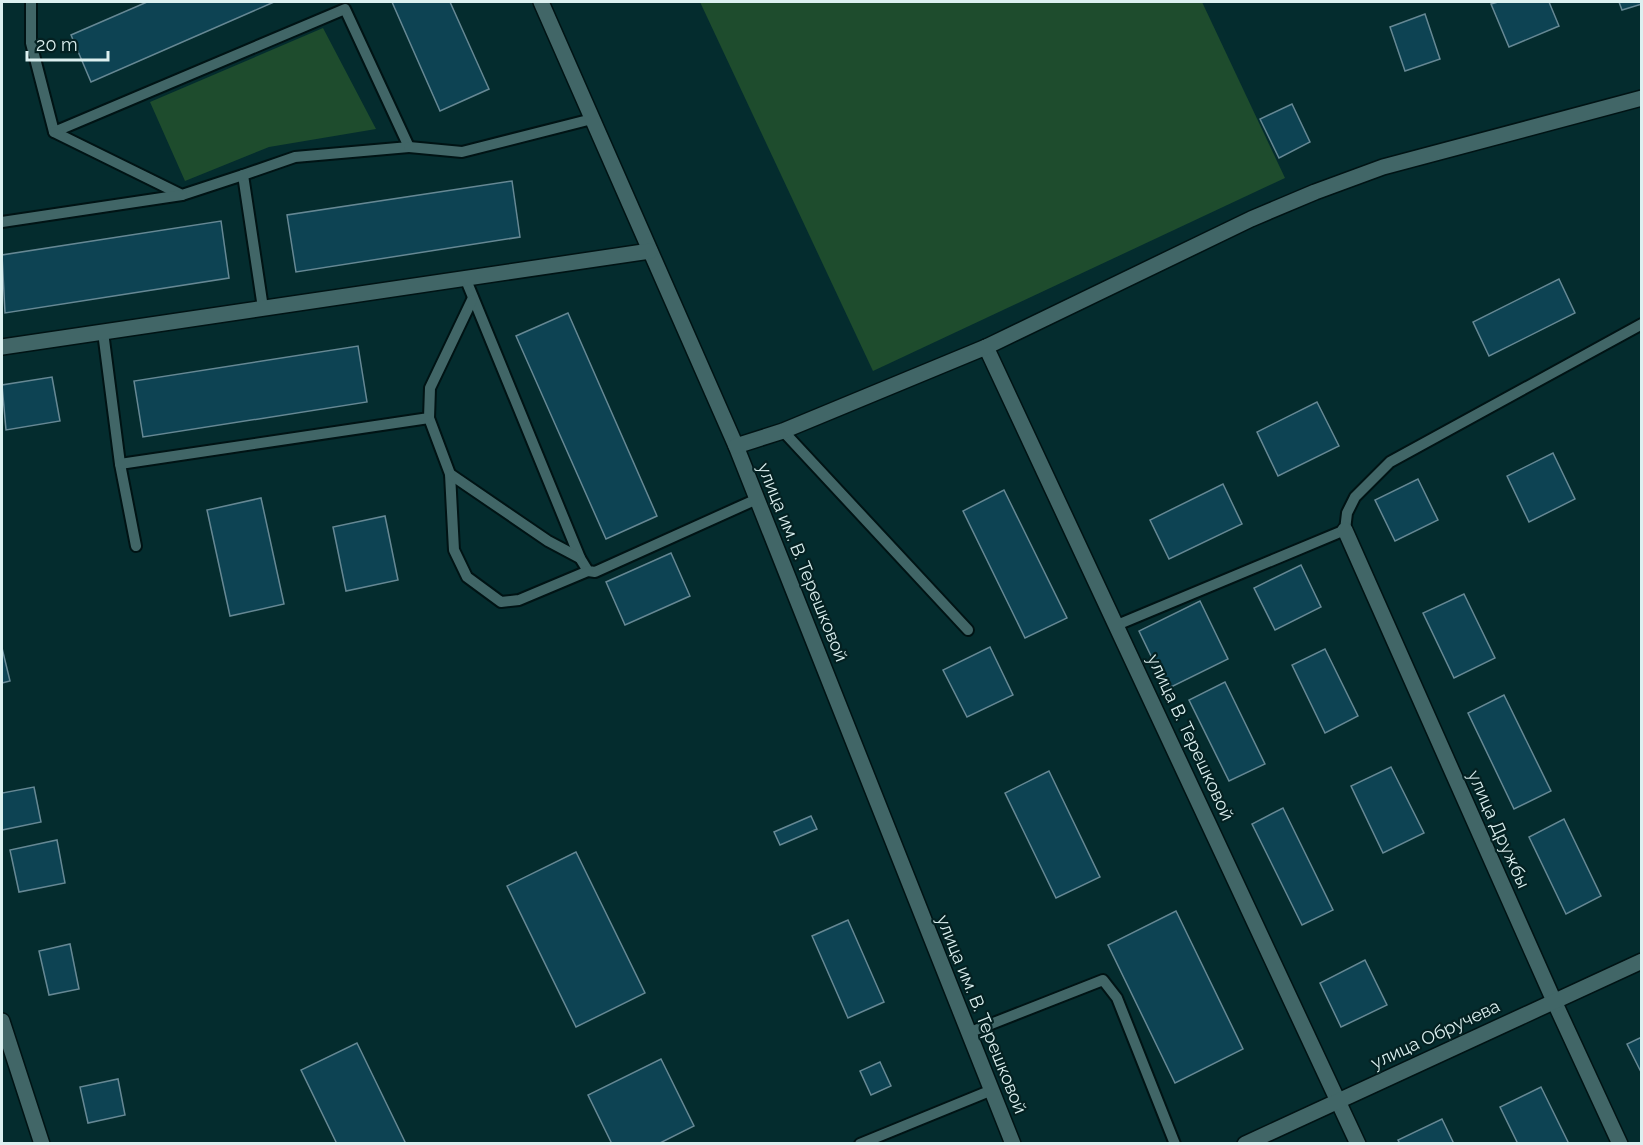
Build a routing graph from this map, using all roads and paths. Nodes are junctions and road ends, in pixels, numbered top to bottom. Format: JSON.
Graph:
{"nodes":[{"id":1,"x":31,"y":2,"type":"edge"},
{"id":2,"x":541,"y":2,"type":"edge"},
{"id":3,"x":344,"y":5,"type":"edge"},
{"id":4,"x":1641,"y":98,"type":"edge"},
{"id":5,"x":592,"y":119,"type":"junction"},
{"id":6,"x":54,"y":132,"type":"junction"},
{"id":7,"x":409,"y":147,"type":"junction"},
{"id":8,"x":243,"y":175,"type":"junction"},
{"id":9,"x":182,"y":195,"type":"junction"},
{"id":10,"x":2,"y":222,"type":"edge"},
{"id":11,"x":650,"y":251,"type":"junction"},
{"id":12,"x":466,"y":280,"type":"junction"},
{"id":13,"x":472,"y":300,"type":"junction"},
{"id":14,"x":264,"y":308,"type":"junction"},
{"id":15,"x":1641,"y":324,"type":"edge"},
{"id":16,"x":103,"y":332,"type":"junction"},
{"id":17,"x":2,"y":347,"type":"edge"},
{"id":18,"x":986,"y":347,"type":"junction"},
{"id":19,"x":429,"y":418,"type":"junction"},
{"id":20,"x":783,"y":431,"type":"junction"},
{"id":21,"x":736,"y":446,"type":"junction"},
{"id":22,"x":120,"y":464,"type":"junction"},
{"id":23,"x":450,"y":474,"type":"junction"},
{"id":24,"x":757,"y":499,"type":"junction"},
{"id":25,"x":1345,"y":530,"type":"junction"},
{"id":26,"x":136,"y":546,"type":"dead end"},
{"id":27,"x":580,"y":558,"type":"junction"},
{"id":28,"x":588,"y":571,"type":"junction"},
{"id":29,"x":1117,"y":625,"type":"junction"},
{"id":30,"x":968,"y":630,"type":"dead end"},
{"id":31,"x":1641,"y":961,"type":"edge"},
{"id":32,"x":1554,"y":1001,"type":"junction"},
{"id":33,"x":2,"y":1021,"type":"edge"},
{"id":34,"x":968,"y":1033,"type":"junction"},
{"id":35,"x":992,"y":1090,"type":"junction"},
{"id":36,"x":1338,"y":1100,"type":"junction"},
{"id":37,"x":42,"y":1143,"type":"edge"},
{"id":38,"x":860,"y":1143,"type":"edge"},
{"id":39,"x":1013,"y":1143,"type":"edge"},
{"id":40,"x":1175,"y":1143,"type":"edge"},
{"id":41,"x":1245,"y":1143,"type":"edge"},
{"id":42,"x":1358,"y":1143,"type":"edge"},
{"id":43,"x":1620,"y":1143,"type":"edge"}],
"edges":[{"from":1,"to":6,"type":"lane"},
{"from":2,"to":5,"type":"street","name":"улица им. В. Терешковой"},
{"from":3,"to":6,"type":"lane"},
{"from":3,"to":7,"type":"lane"},
{"from":4,"to":18,"type":"street"},
{"from":5,"to":7,"type":"lane"},
{"from":5,"to":11,"type":"street","name":"улица им. В. Терешковой"},
{"from":6,"to":9,"type":"lane"},
{"from":7,"to":8,"type":"lane"},
{"from":8,"to":9,"type":"lane"},
{"from":8,"to":14,"type":"lane"},
{"from":9,"to":10,"type":"lane"},
{"from":11,"to":12,"type":"street"},
{"from":11,"to":21,"type":"street","name":"улица им. В. Терешковой"},
{"from":12,"to":13,"type":"lane"},
{"from":12,"to":14,"type":"street"},
{"from":13,"to":19,"type":"lane"},
{"from":13,"to":27,"type":"lane"},
{"from":14,"to":16,"type":"street"},
{"from":15,"to":25,"type":"lane"},
{"from":16,"to":17,"type":"street"},
{"from":16,"to":22,"type":"lane"},
{"from":18,"to":20,"type":"street"},
{"from":18,"to":29,"type":"street","name":"улица В. Терешковой"},
{"from":19,"to":22,"type":"lane"},
{"from":19,"to":23,"type":"lane"},
{"from":20,"to":21,"type":"street"},
{"from":20,"to":30,"type":"lane"},
{"from":21,"to":24,"type":"street","name":"улица им. В. Терешковой"},
{"from":22,"to":26,"type":"lane"},
{"from":23,"to":27,"type":"lane"},
{"from":23,"to":28,"type":"lane"},
{"from":24,"to":28,"type":"lane"},
{"from":24,"to":34,"type":"street","name":"улица им. В. Терешковой"},
{"from":25,"to":29,"type":"lane"},
{"from":25,"to":32,"type":"street","name":"улица Дружбы"},
{"from":27,"to":28,"type":"lane"},
{"from":29,"to":36,"type":"street","name":"улица В. Терешковой"},
{"from":31,"to":32,"type":"street","name":"улица Обручева"},
{"from":32,"to":36,"type":"street","name":"улица Обручева"},
{"from":32,"to":43,"type":"street","name":"улица Дружбы"},
{"from":33,"to":37,"type":"street"},
{"from":34,"to":35,"type":"street","name":"улица им. В. Терешковой"},
{"from":34,"to":40,"type":"lane"},
{"from":35,"to":38,"type":"lane"},
{"from":35,"to":39,"type":"street","name":"улица им. В. Терешковой"},
{"from":36,"to":41,"type":"street","name":"улица Обручева"},
{"from":36,"to":42,"type":"street","name":"улица В. Терешковой"}]}
